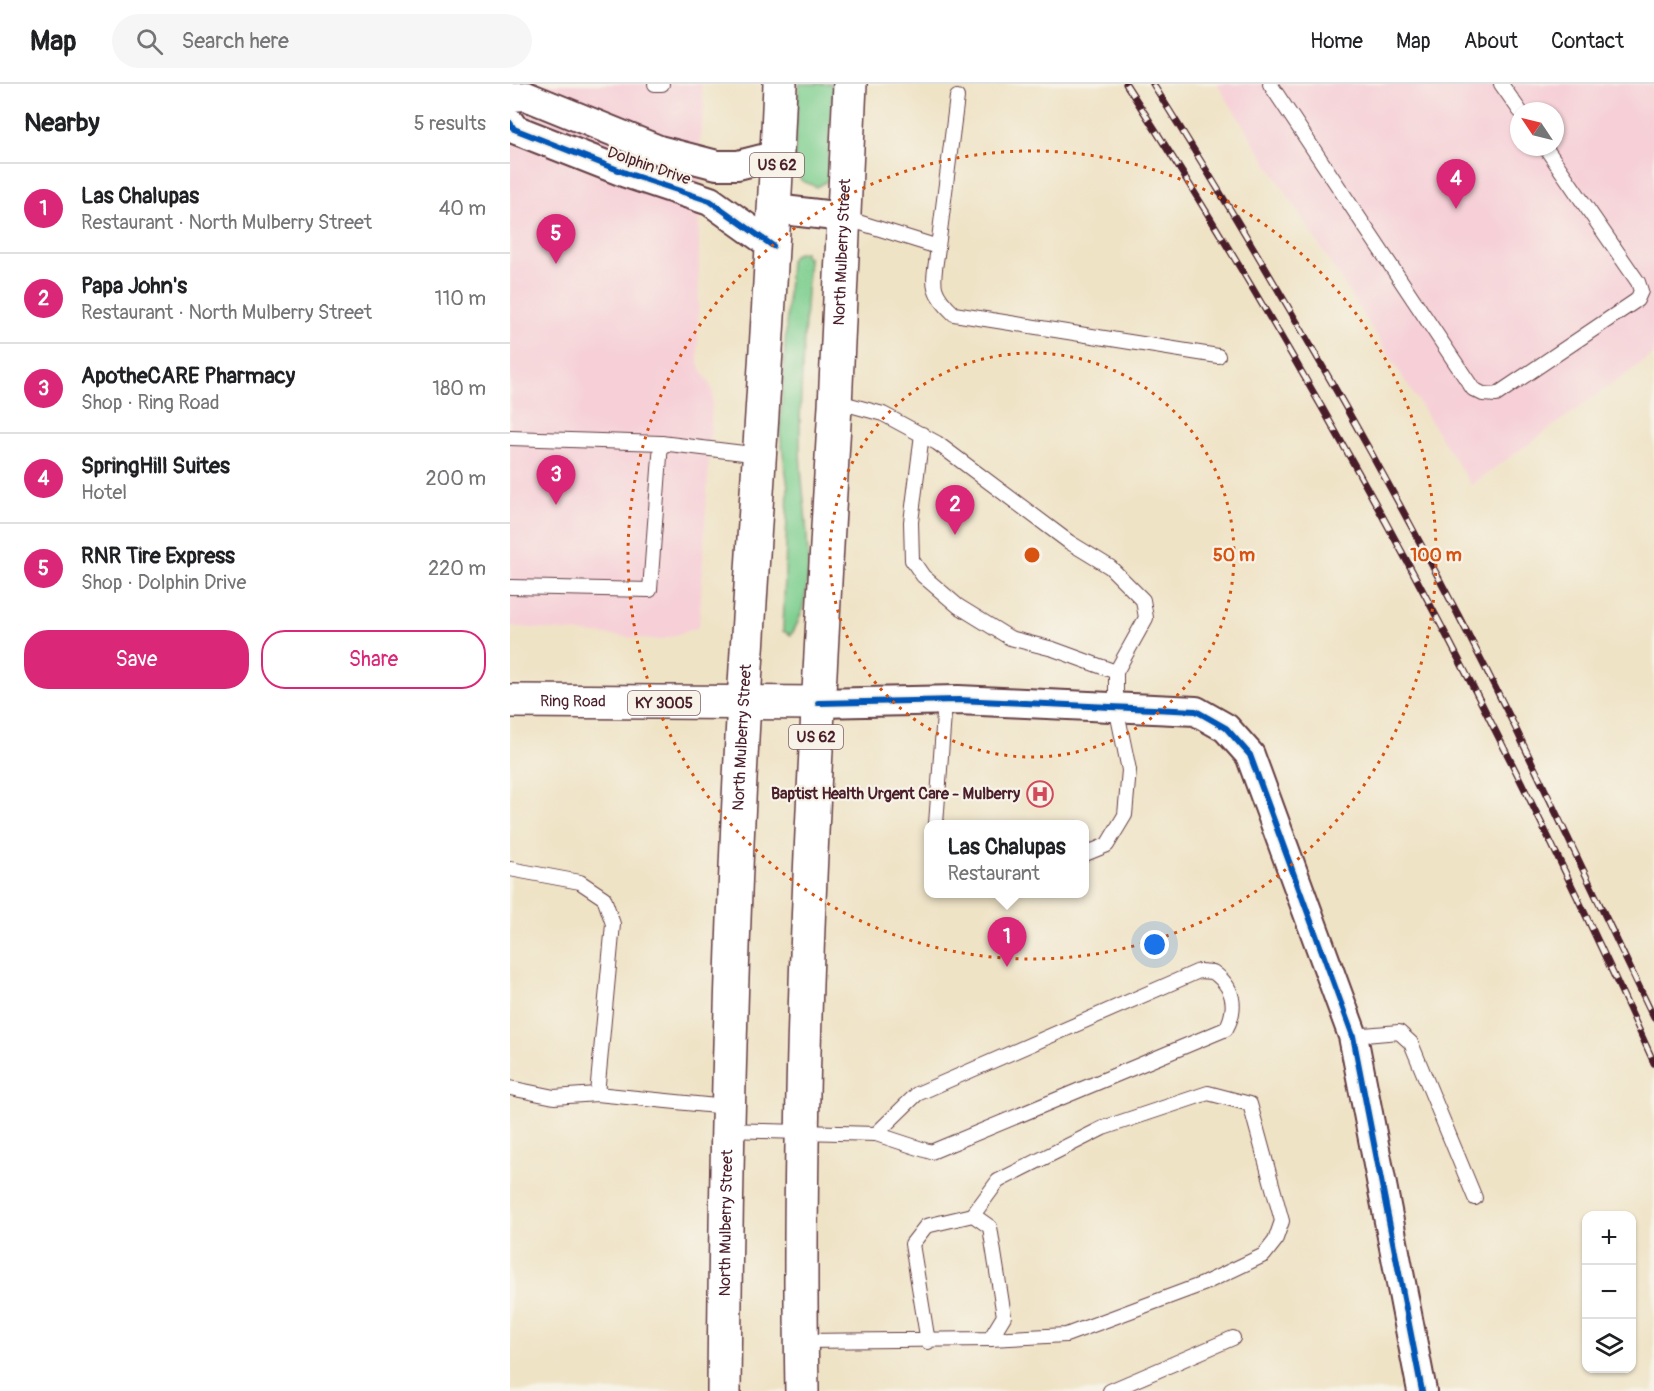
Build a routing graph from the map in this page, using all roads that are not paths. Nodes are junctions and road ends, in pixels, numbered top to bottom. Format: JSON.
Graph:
{"nodes":[{"id":1,"x":655,"y":84,"type":"edge"},
{"id":2,"x":662,"y":84,"type":"edge"},
{"id":3,"x":780,"y":84,"type":"edge"},
{"id":4,"x":850,"y":84,"type":"edge"},
{"id":5,"x":1270,"y":84,"type":"edge"},
{"id":6,"x":1501,"y":84,"type":"edge"},
{"id":7,"x":510,"y":98,"type":"edge"},
{"id":8,"x":957,"y":98,"type":"dead end"},
{"id":9,"x":1514,"y":102,"type":"edge"},
{"id":10,"x":510,"y":123,"type":"edge"},
{"id":11,"x":778,"y":155,"type":"junction"},
{"id":12,"x":1551,"y":156,"type":"edge"},
{"id":13,"x":775,"y":209,"type":"junction"},
{"id":14,"x":843,"y":218,"type":"junction"},
{"id":15,"x":773,"y":246,"type":"junction"},
{"id":16,"x":938,"y":248,"type":"junction"},
{"id":17,"x":1218,"y":356,"type":"dead end"},
{"id":18,"x":835,"y":401,"type":"junction"},
{"id":19,"x":922,"y":434,"type":"junction"},
{"id":20,"x":510,"y":438,"type":"edge"},
{"id":21,"x":661,"y":443,"type":"junction"},
{"id":22,"x":760,"y":455,"type":"junction"},
{"id":23,"x":510,"y":587,"type":"edge"},
{"id":24,"x":1116,"y":672,"type":"junction"},
{"id":25,"x":510,"y":701,"type":"edge"},
{"id":26,"x":945,"y":701,"type":"junction"},
{"id":27,"x":818,"y":703,"type":"junction"},
{"id":28,"x":745,"y":704,"type":"junction"},
{"id":29,"x":1116,"y":707,"type":"junction"},
{"id":30,"x":936,"y":820,"type":"edge"},
{"id":31,"x":1089,"y":852,"type":"edge"},
{"id":32,"x":510,"y":869,"type":"edge"},
{"id":33,"x":1353,"y":1036,"type":"junction"},
{"id":34,"x":510,"y":1088,"type":"edge"},
{"id":35,"x":597,"y":1094,"type":"junction"},
{"id":36,"x":726,"y":1118,"type":"junction"},
{"id":37,"x":800,"y":1132,"type":"junction"},
{"id":38,"x":876,"y":1134,"type":"junction"},
{"id":39,"x":1475,"y":1198,"type":"dead end"},
{"id":40,"x":973,"y":1215,"type":"junction"},
{"id":41,"x":1233,"y":1338,"type":"dead end"},
{"id":42,"x":990,"y":1339,"type":"junction"},
{"id":43,"x":801,"y":1341,"type":"junction"},
{"id":44,"x":928,"y":1342,"type":"junction"},
{"id":45,"x":724,"y":1391,"type":"edge"},
{"id":46,"x":802,"y":1391,"type":"edge"},
{"id":47,"x":1110,"y":1391,"type":"edge"},
{"id":48,"x":1422,"y":1391,"type":"edge"}],
"edges":[{"from":1,"to":2,"type":"lane"},
{"from":3,"to":11,"type":"main road","name":"North Mulberry Street","number":"US 62"},
{"from":4,"to":14,"type":"main road","name":"North Mulberry Street","number":"US 62"},
{"from":5,"to":12,"type":"lane"},
{"from":6,"to":9,"type":"lane"},
{"from":7,"to":11,"type":"street","name":"Dolphin Drive"},
{"from":8,"to":16,"type":"lane"},
{"from":10,"to":15,"type":"street","name":"Dolphin Drive"},
{"from":11,"to":13,"type":"main road","name":"North Mulberry Street","number":"US 62"},
{"from":13,"to":14,"type":"street"},
{"from":13,"to":15,"type":"main road","name":"North Mulberry Street","number":"US 62"},
{"from":14,"to":16,"type":"lane"},
{"from":14,"to":18,"type":"main road","name":"North Mulberry Street","number":"US 62"},
{"from":15,"to":22,"type":"main road","name":"North Mulberry Street","number":"US 62"},
{"from":16,"to":17,"type":"lane"},
{"from":18,"to":19,"type":"lane"},
{"from":18,"to":27,"type":"main road","name":"North Mulberry Street","number":"US 62"},
{"from":19,"to":24,"type":"lane"},
{"from":19,"to":24,"type":"lane"},
{"from":20,"to":21,"type":"lane"},
{"from":21,"to":22,"type":"lane"},
{"from":21,"to":23,"type":"lane"},
{"from":22,"to":28,"type":"main road","name":"North Mulberry Street","number":"US 62"},
{"from":24,"to":29,"type":"lane"},
{"from":25,"to":28,"type":"main road","name":"Ring Road","number":"KY 3005"},
{"from":26,"to":27,"type":"street"},
{"from":26,"to":29,"type":"street"},
{"from":26,"to":30,"type":"lane"},
{"from":27,"to":28,"type":"main road","name":"Ring Road","number":"KY 3005"},
{"from":27,"to":37,"type":"main road","name":"North Mulberry Street","number":"US 62"},
{"from":28,"to":36,"type":"main road","name":"North Mulberry Street","number":"US 62"},
{"from":29,"to":31,"type":"lane"},
{"from":29,"to":33,"type":"street"},
{"from":32,"to":35,"type":"lane"},
{"from":33,"to":39,"type":"lane"},
{"from":33,"to":48,"type":"street"},
{"from":34,"to":35,"type":"lane"},
{"from":35,"to":36,"type":"lane"},
{"from":36,"to":37,"type":"lane"},
{"from":36,"to":45,"type":"main road","name":"North Mulberry Street","number":"US 62"},
{"from":37,"to":38,"type":"lane"},
{"from":37,"to":43,"type":"main road","name":"North Mulberry Street","number":"US 62"},
{"from":38,"to":38,"type":"lane"},
{"from":40,"to":42,"type":"lane"},
{"from":40,"to":42,"type":"lane"},
{"from":40,"to":44,"type":"lane"},
{"from":41,"to":47,"type":"lane"},
{"from":42,"to":44,"type":"lane"},
{"from":43,"to":44,"type":"lane"},
{"from":43,"to":46,"type":"main road","name":"North Mulberry Street","number":"US 62"}]}
